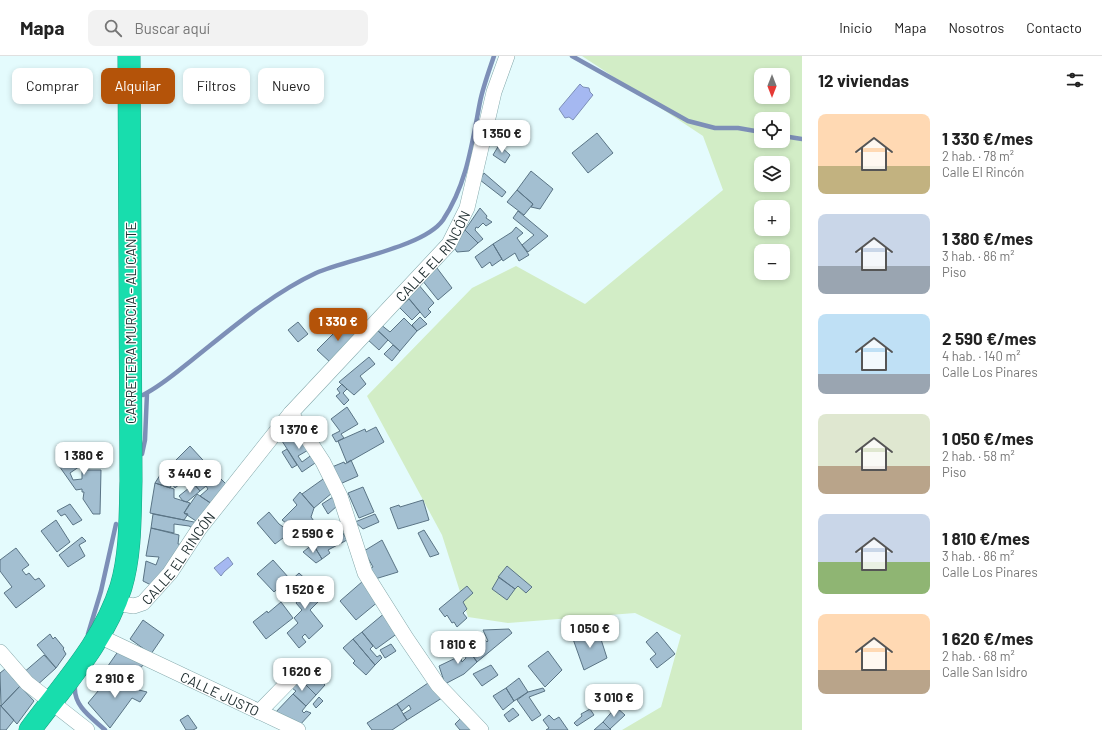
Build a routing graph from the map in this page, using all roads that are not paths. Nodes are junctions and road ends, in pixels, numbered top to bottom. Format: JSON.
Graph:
{"nodes":[{"id":1,"x":129,"y":56,"type":"edge"},
{"id":2,"x":507,"y":56,"type":"edge"},
{"id":3,"x":291,"y":413,"type":"junction"},
{"id":4,"x":115,"y":604,"type":"junction"},
{"id":5,"x":99,"y":636,"type":"junction"},
{"id":6,"x":0,"y":652,"type":"edge"},
{"id":7,"x":302,"y":668,"type":"dead end"},
{"id":8,"x":50,"y":702,"type":"junction"},
{"id":9,"x":259,"y":712,"type":"junction"},
{"id":10,"x":30,"y":730,"type":"edge"},
{"id":11,"x":87,"y":730,"type":"edge"},
{"id":12,"x":298,"y":730,"type":"edge"},
{"id":13,"x":481,"y":730,"type":"edge"}],
"edges":[{"from":1,"to":4,"type":"highway","name":"CARRETERA MURCIA - ALICANTE"},
{"from":2,"to":3,"type":"street","name":"CALLE EL RINCÓN"},
{"from":3,"to":4,"type":"street","name":"CALLE EL RINCÓN"},
{"from":3,"to":13,"type":"street"},
{"from":4,"to":5,"type":"highway","name":"CARRETERA MURCIA - ALICANTE"},
{"from":5,"to":8,"type":"highway","name":"CARRETERA MURCIA - ALICANTE"},
{"from":5,"to":9,"type":"street","name":"CALLE JUSTO"},
{"from":6,"to":8,"type":"street"},
{"from":7,"to":9,"type":"street"},
{"from":8,"to":10,"type":"highway","name":"CARRETERA MURCIA - ALICANTE"},
{"from":8,"to":11,"type":"street"},
{"from":9,"to":12,"type":"street","name":"CALLE JUSTO"}]}
